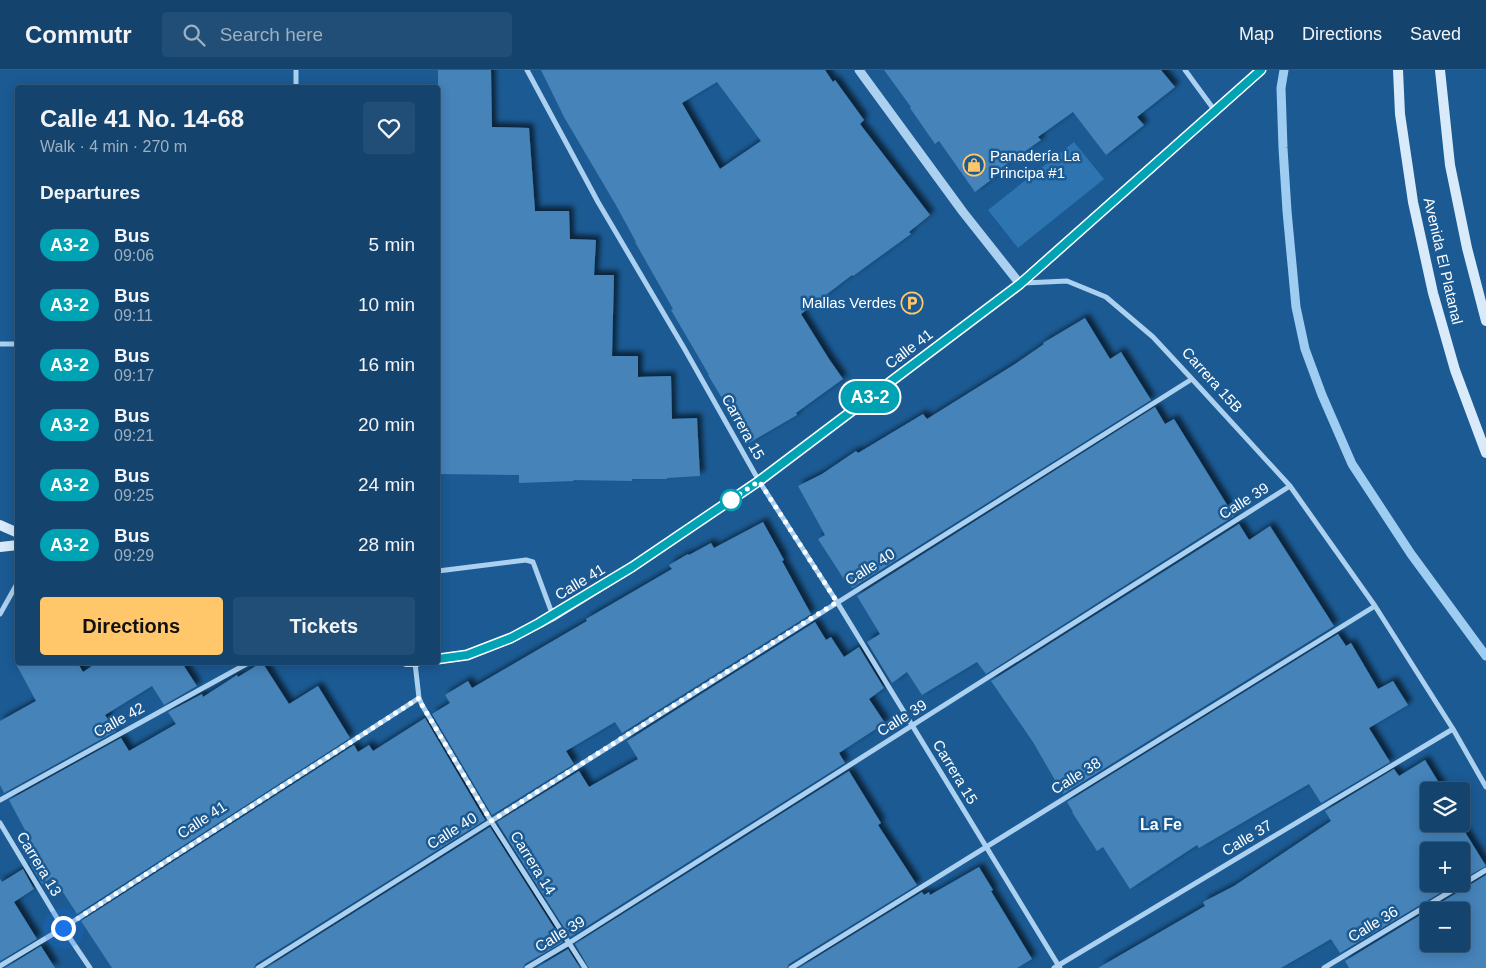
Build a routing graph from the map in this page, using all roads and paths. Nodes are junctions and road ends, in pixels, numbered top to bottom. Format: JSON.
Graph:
{"nodes":[{"id":1,"x":296,"y":70,"type":"edge"},
{"id":2,"x":527,"y":70,"type":"edge"},
{"id":3,"x":859,"y":70,"type":"edge"},
{"id":4,"x":1185,"y":70,"type":"edge"},
{"id":5,"x":1261,"y":70,"type":"edge"},
{"id":6,"x":1398,"y":70,"type":"edge"},
{"id":7,"x":1440,"y":70,"type":"edge"},
{"id":8,"x":296,"y":85,"type":"edge"},
{"id":9,"x":1215,"y":111,"type":"junction"},
{"id":10,"x":1020,"y":284,"type":"junction"},
{"id":11,"x":1486,"y":321,"type":"edge"},
{"id":12,"x":0,"y":344,"type":"edge"},
{"id":13,"x":15,"y":344,"type":"edge"},
{"id":14,"x":1192,"y":379,"type":"junction"},
{"id":15,"x":1486,"y":453,"type":"edge"},
{"id":16,"x":759,"y":481,"type":"junction"},
{"id":17,"x":1290,"y":486,"type":"junction"},
{"id":18,"x":0,"y":524,"type":"edge"},
{"id":19,"x":15,"y":531,"type":"edge"},
{"id":20,"x":15,"y":545,"type":"edge"},
{"id":21,"x":0,"y":546,"type":"edge"},
{"id":22,"x":440,"y":571,"type":"edge"},
{"id":23,"x":15,"y":587,"type":"edge"},
{"id":24,"x":837,"y":602,"type":"junction"},
{"id":25,"x":1375,"y":606,"type":"junction"},
{"id":26,"x":0,"y":614,"type":"edge"},
{"id":27,"x":553,"y":616,"type":"junction"},
{"id":28,"x":440,"y":659,"type":"edge"},
{"id":29,"x":245,"y":665,"type":"edge"},
{"id":30,"x":416,"y":665,"type":"edge"},
{"id":31,"x":419,"y":698,"type":"junction"},
{"id":32,"x":913,"y":726,"type":"junction"},
{"id":33,"x":1453,"y":729,"type":"junction"},
{"id":34,"x":1486,"y":787,"type":"edge"},
{"id":35,"x":0,"y":800,"type":"edge"},
{"id":36,"x":491,"y":821,"type":"junction"},
{"id":37,"x":0,"y":823,"type":"edge"},
{"id":38,"x":986,"y":846,"type":"junction"},
{"id":39,"x":1486,"y":870,"type":"edge"},
{"id":40,"x":63,"y":928,"type":"junction"},
{"id":41,"x":569,"y":943,"type":"junction"},
{"id":42,"x":0,"y":966,"type":"edge"},
{"id":43,"x":1057,"y":967,"type":"edge"},
{"id":44,"x":90,"y":968,"type":"edge"},
{"id":45,"x":258,"y":968,"type":"edge"},
{"id":46,"x":527,"y":968,"type":"edge"},
{"id":47,"x":585,"y":968,"type":"edge"},
{"id":48,"x":791,"y":968,"type":"edge"},
{"id":49,"x":1324,"y":968,"type":"edge"}],
"edges":[{"from":1,"to":8,"type":"street"},
{"from":2,"to":16,"type":"street","name":"Carrera 15"},
{"from":3,"to":10,"type":"street"},
{"from":4,"to":9,"type":"street"},
{"from":5,"to":9,"type":"main road","name":"Calle 41"},
{"from":6,"to":15,"type":"main road","name":"Avenida El Platanal"},
{"from":7,"to":11,"type":"main road","name":"Avenida El Platanal"},
{"from":9,"to":10,"type":"main road","name":"Calle 41"},
{"from":10,"to":14,"type":"street","name":"Carrera 15B"},
{"from":10,"to":16,"type":"main road","name":"Calle 41"},
{"from":12,"to":13,"type":"street"},
{"from":14,"to":17,"type":"street","name":"Carrera 15B"},
{"from":14,"to":24,"type":"street","name":"Calle 40"},
{"from":16,"to":24,"type":"street","name":"Carrera 15"},
{"from":16,"to":27,"type":"main road","name":"Calle 41"},
{"from":17,"to":25,"type":"street","name":"Carrera 15B"},
{"from":17,"to":32,"type":"street","name":"Calle 39"},
{"from":18,"to":19,"type":"main road"},
{"from":20,"to":21,"type":"main road"},
{"from":22,"to":27,"type":"street"},
{"from":23,"to":26,"type":"street"},
{"from":24,"to":32,"type":"street","name":"Carrera 15"},
{"from":24,"to":36,"type":"street","name":"Calle 40"},
{"from":25,"to":33,"type":"street","name":"Carrera 15B"},
{"from":25,"to":38,"type":"street","name":"Calle 38"},
{"from":27,"to":28,"type":"main road","name":"Calle 41"},
{"from":29,"to":35,"type":"street","name":"Calle 42"},
{"from":30,"to":31,"type":"street","name":"Carrera 14"},
{"from":31,"to":36,"type":"street","name":"Carrera 14"},
{"from":31,"to":40,"type":"street","name":"Calle 41"},
{"from":32,"to":38,"type":"street","name":"Carrera 15"},
{"from":32,"to":41,"type":"street","name":"Calle 39"},
{"from":33,"to":34,"type":"street","name":"Carrera 15B"},
{"from":33,"to":43,"type":"street","name":"Calle 37"},
{"from":36,"to":41,"type":"street","name":"Carrera 14"},
{"from":36,"to":45,"type":"street","name":"Calle 40"},
{"from":37,"to":40,"type":"street","name":"Carrera 13"},
{"from":38,"to":43,"type":"street","name":"Carrera 15"},
{"from":38,"to":48,"type":"street","name":"Calle 38"},
{"from":39,"to":49,"type":"street","name":"Calle 36"},
{"from":40,"to":42,"type":"street","name":"Calle 41"},
{"from":40,"to":44,"type":"street","name":"Carrera 13"},
{"from":41,"to":46,"type":"street","name":"Calle 39"},
{"from":41,"to":47,"type":"street","name":"Carrera 14"}]}
